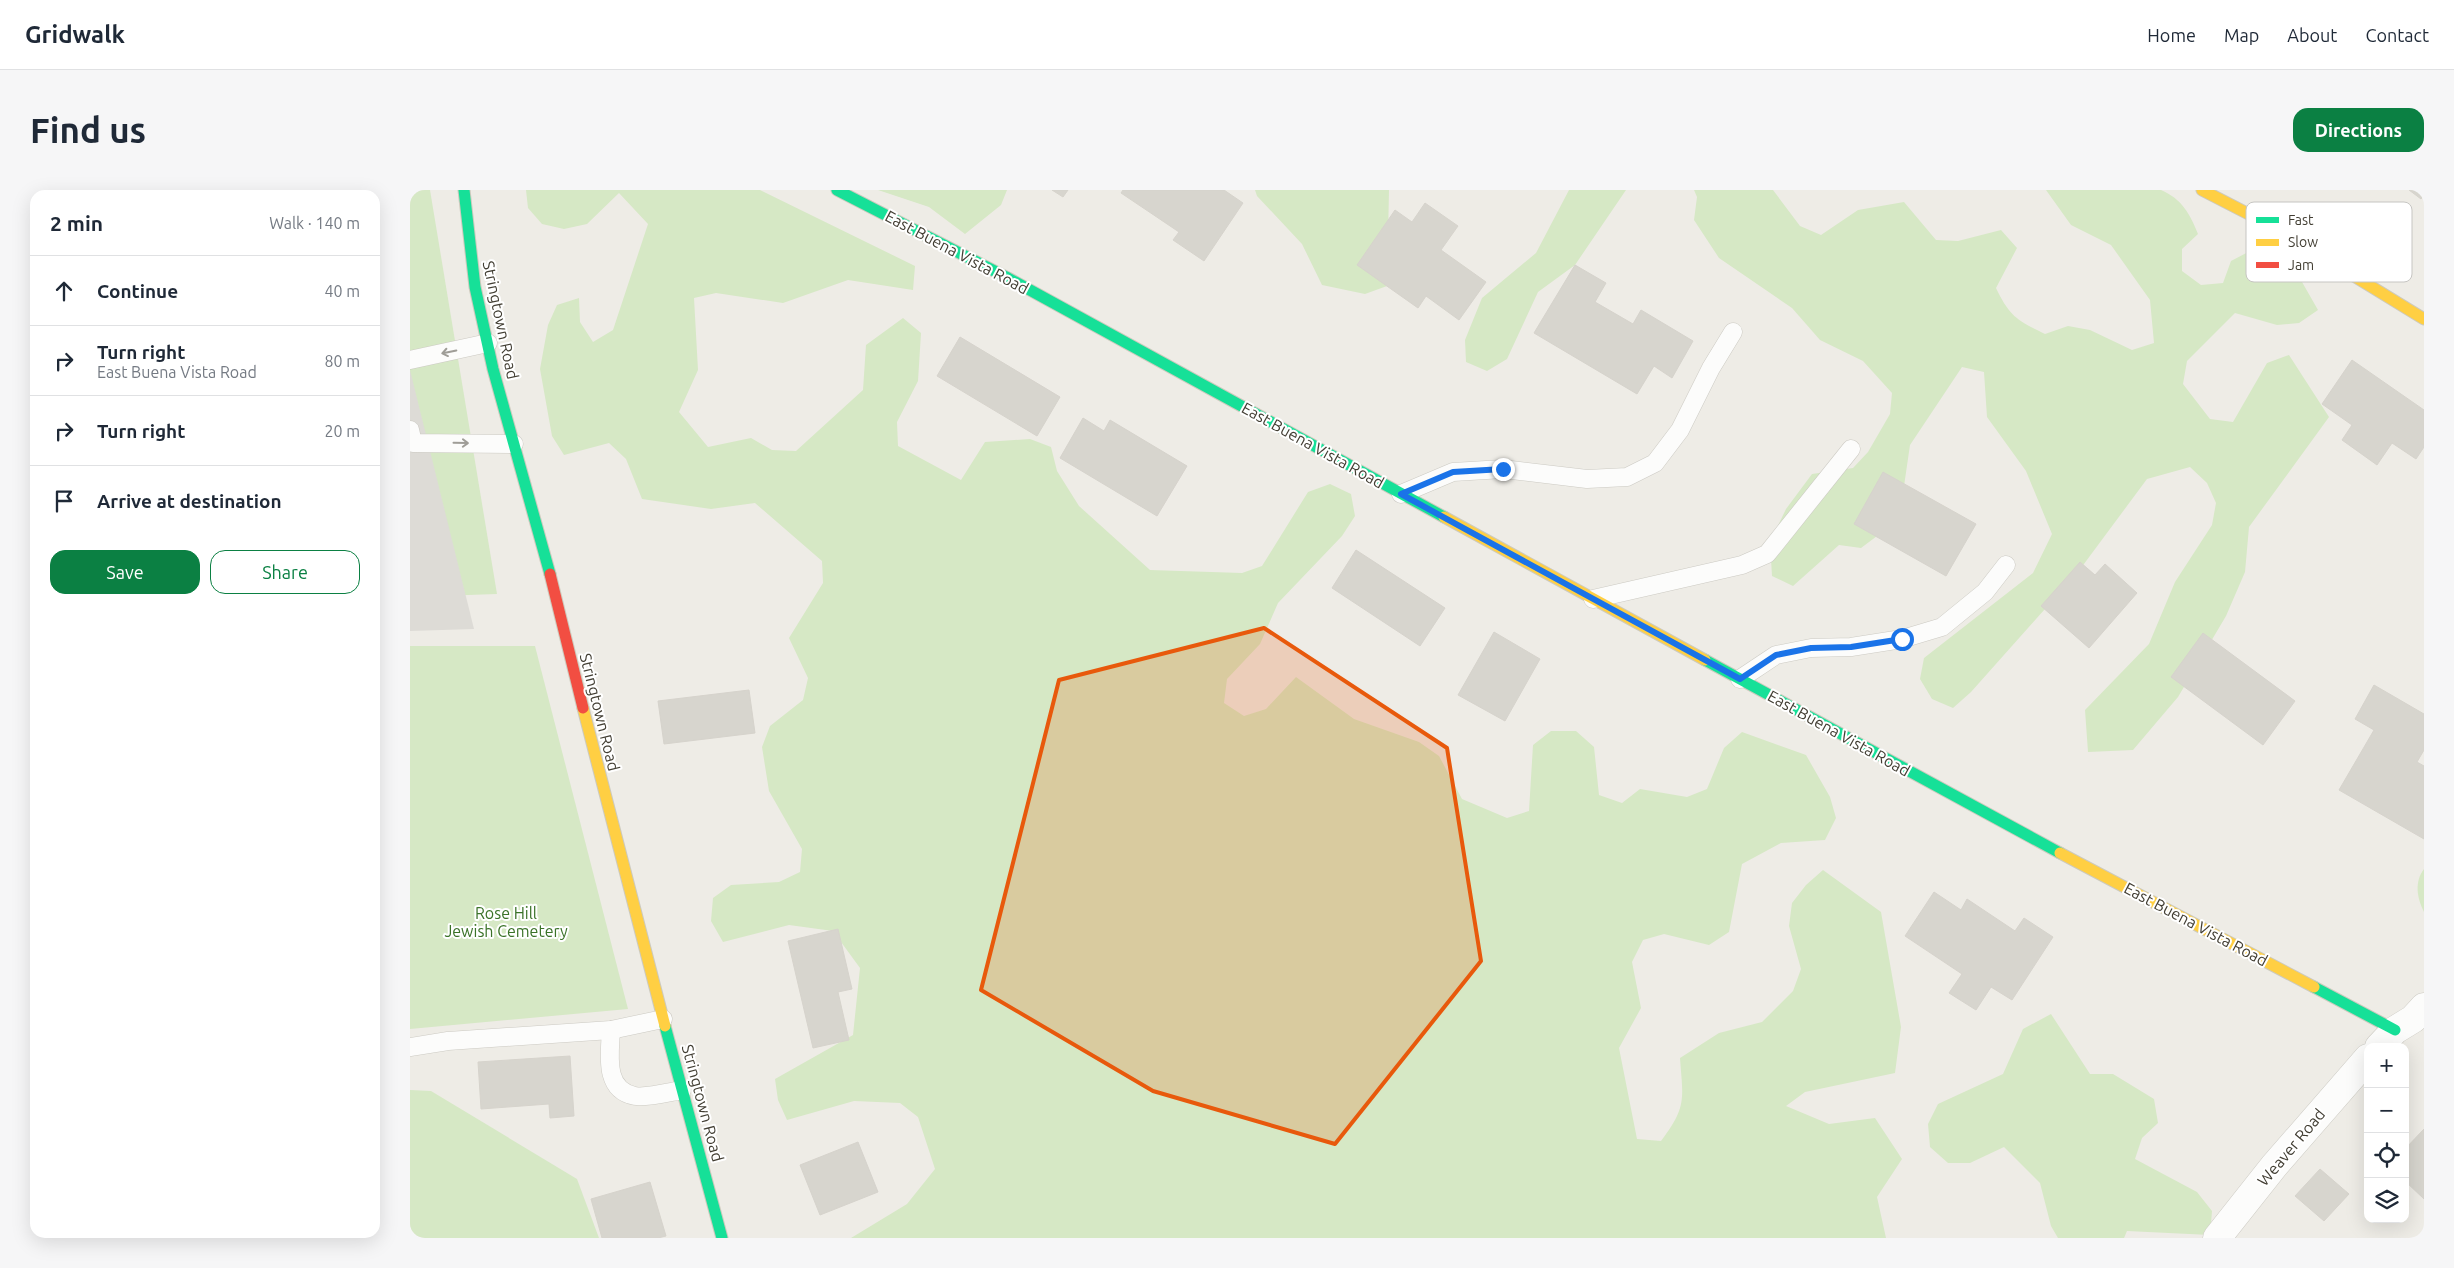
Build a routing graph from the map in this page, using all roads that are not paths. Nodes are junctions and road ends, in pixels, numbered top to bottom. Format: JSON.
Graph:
{"nodes":[{"id":1,"x":464,"y":190,"type":"edge"},
{"id":2,"x":837,"y":190,"type":"edge"},
{"id":3,"x":2202,"y":190,"type":"edge"},
{"id":4,"x":2246,"y":213,"type":"edge"},
{"id":5,"x":2364,"y":282,"type":"edge"},
{"id":6,"x":2424,"y":319,"type":"edge"},
{"id":7,"x":1733,"y":332,"type":"dead end"},
{"id":8,"x":488,"y":343,"type":"junction"},
{"id":9,"x":410,"y":360,"type":"edge"},
{"id":10,"x":411,"y":437,"type":"edge"},
{"id":11,"x":514,"y":444,"type":"junction"},
{"id":12,"x":1851,"y":449,"type":"dead end"},
{"id":13,"x":1401,"y":494,"type":"junction"},
{"id":14,"x":2006,"y":565,"type":"dead end"},
{"id":15,"x":1593,"y":599,"type":"junction"},
{"id":16,"x":1740,"y":679,"type":"junction"},
{"id":17,"x":663,"y":1019,"type":"junction"},
{"id":18,"x":2407,"y":1027,"type":"edge"},
{"id":19,"x":611,"y":1030,"type":"junction"},
{"id":20,"x":410,"y":1047,"type":"edge"},
{"id":21,"x":2364,"y":1063,"type":"edge"},
{"id":22,"x":682,"y":1090,"type":"junction"},
{"id":23,"x":722,"y":1238,"type":"edge"},
{"id":24,"x":2216,"y":1238,"type":"edge"}],
"edges":[{"from":1,"to":8,"type":"street","name":"Stringtown Road"},
{"from":2,"to":13,"type":"street","name":"East Buena Vista Road"},
{"from":3,"to":4,"type":"street"},
{"from":5,"to":6,"type":"street"},
{"from":7,"to":13,"type":"lane"},
{"from":8,"to":9,"type":"lane","one_way":true},
{"from":8,"to":11,"type":"street","name":"Stringtown Road"},
{"from":10,"to":11,"type":"lane","one_way":true},
{"from":11,"to":17,"type":"street","name":"Stringtown Road"},
{"from":12,"to":15,"type":"lane"},
{"from":13,"to":15,"type":"street","name":"East Buena Vista Road"},
{"from":14,"to":16,"type":"lane"},
{"from":15,"to":16,"type":"street","name":"East Buena Vista Road"},
{"from":16,"to":18,"type":"street","name":"East Buena Vista Road"},
{"from":17,"to":19,"type":"lane"},
{"from":17,"to":22,"type":"street","name":"Stringtown Road"},
{"from":19,"to":20,"type":"lane"},
{"from":19,"to":22,"type":"lane"},
{"from":21,"to":24,"type":"street","name":"Weaver Road"},
{"from":22,"to":23,"type":"street","name":"Stringtown Road"}]}
